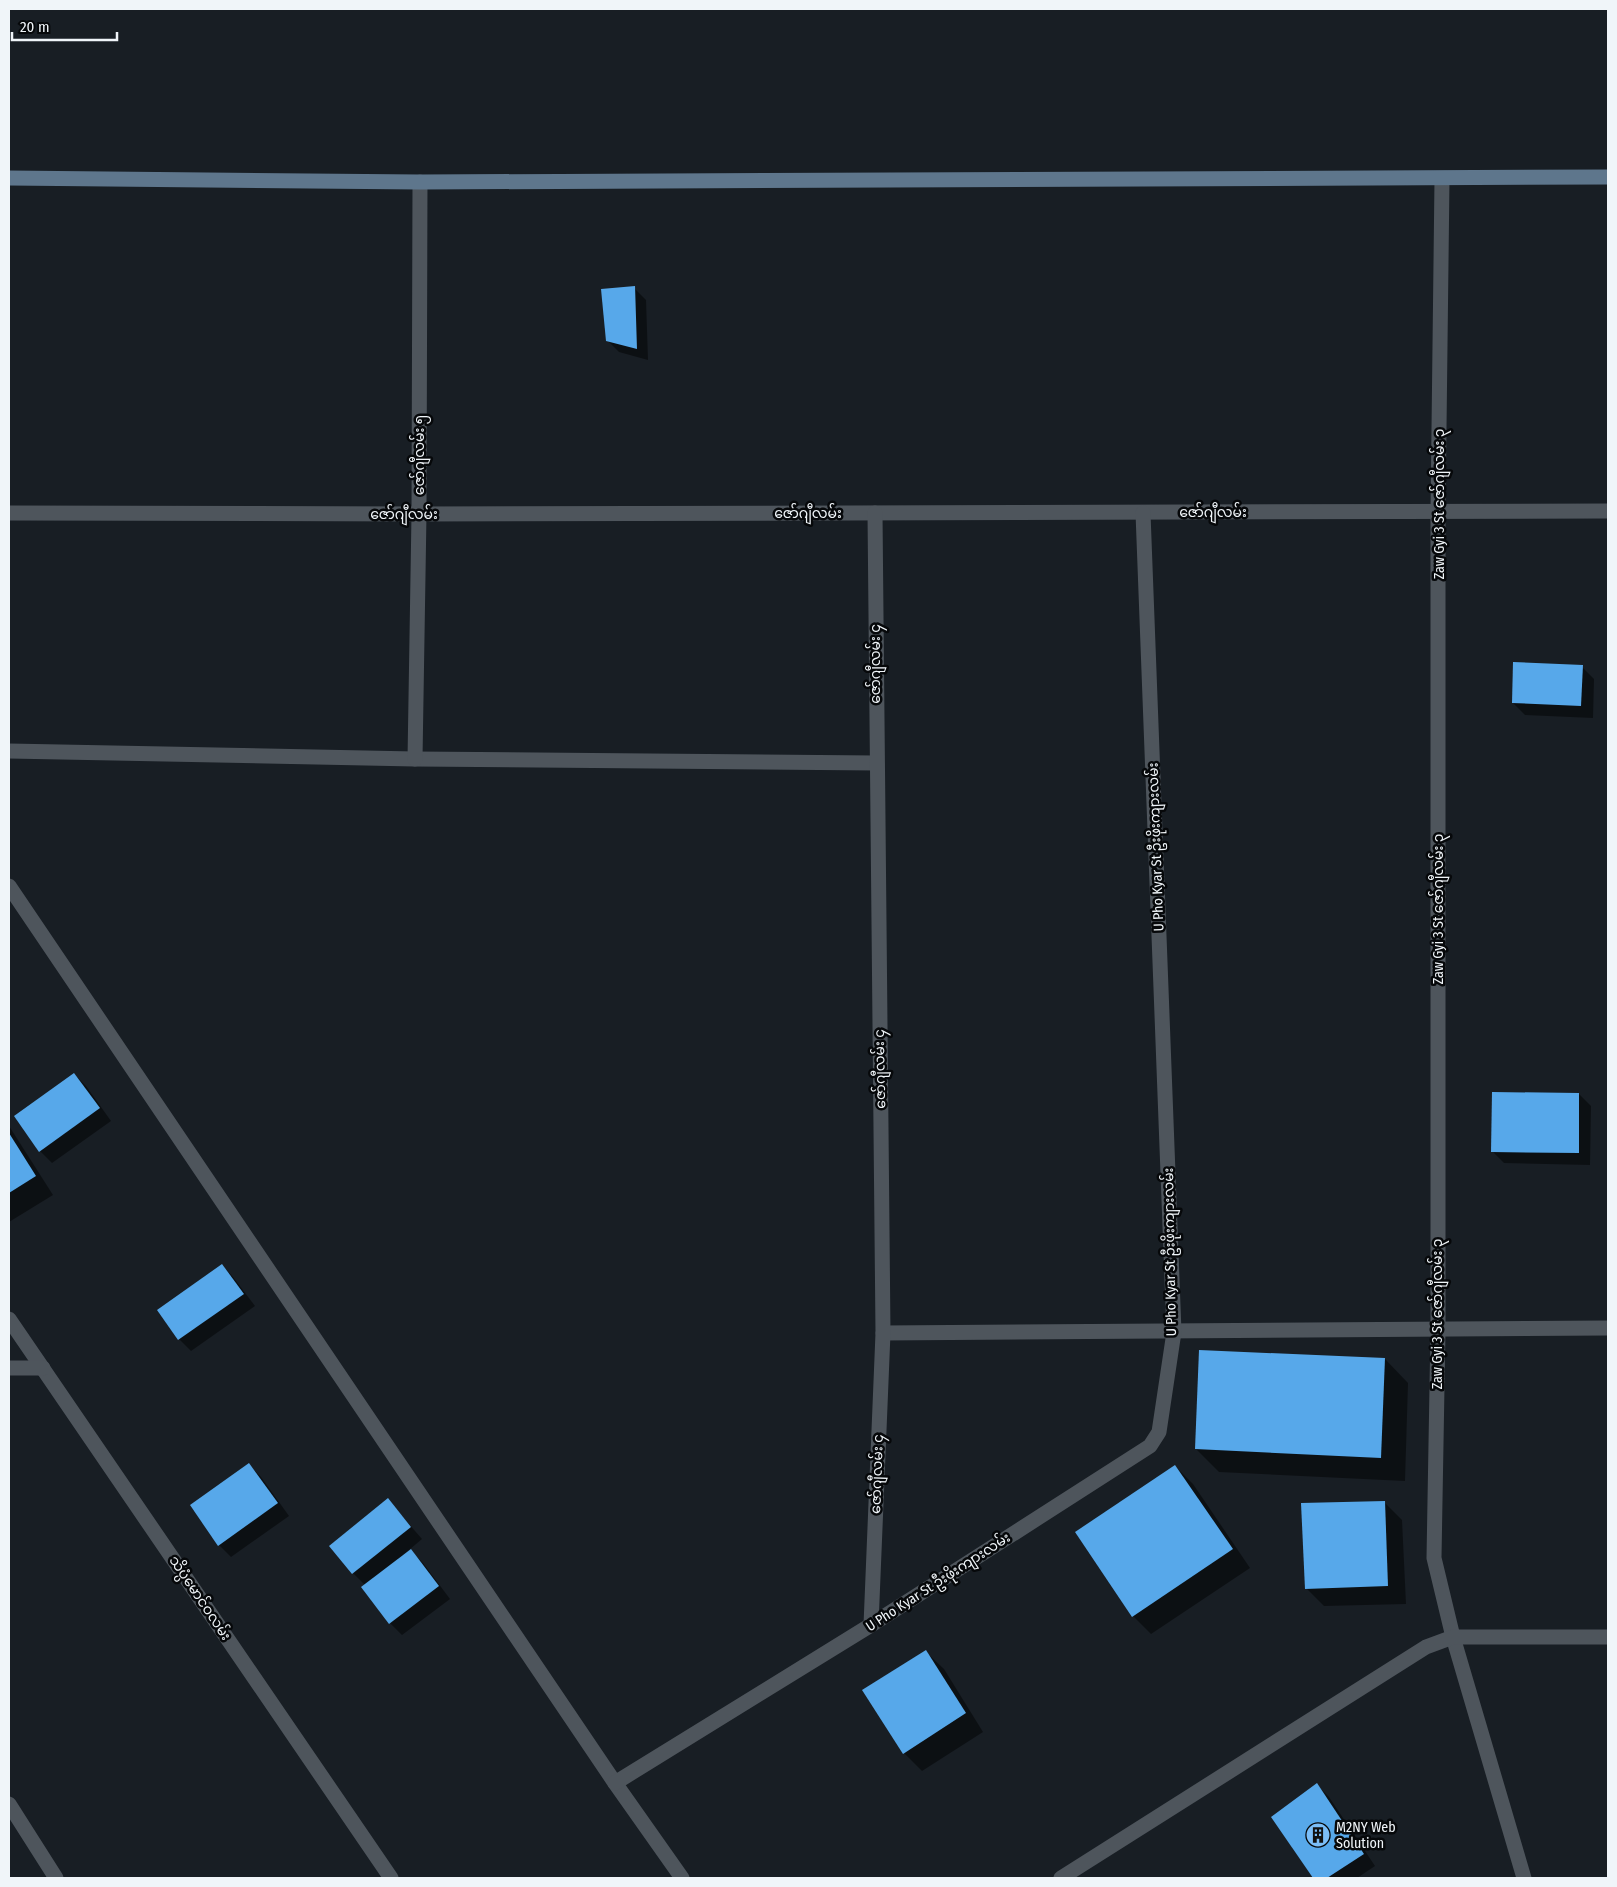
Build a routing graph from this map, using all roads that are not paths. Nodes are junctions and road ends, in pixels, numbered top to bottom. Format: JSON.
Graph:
{"nodes":[{"id":1,"x":1608,"y":177,"type":"edge"},
{"id":2,"x":9,"y":178,"type":"edge"},
{"id":3,"x":1442,"y":179,"type":"junction"},
{"id":4,"x":420,"y":182,"type":"junction"},
{"id":5,"x":1143,"y":512,"type":"junction"},
{"id":6,"x":1438,"y":512,"type":"junction"},
{"id":7,"x":1608,"y":512,"type":"edge"},
{"id":8,"x":9,"y":513,"type":"edge"},
{"id":9,"x":875,"y":513,"type":"junction"},
{"id":10,"x":418,"y":514,"type":"junction"},
{"id":11,"x":9,"y":751,"type":"edge"},
{"id":12,"x":414,"y":759,"type":"junction"},
{"id":13,"x":876,"y":763,"type":"junction"},
{"id":14,"x":9,"y":886,"type":"edge"},
{"id":15,"x":9,"y":1319,"type":"edge"},
{"id":16,"x":1608,"y":1328,"type":"edge"},
{"id":17,"x":1438,"y":1330,"type":"junction"},
{"id":18,"x":1174,"y":1332,"type":"junction"},
{"id":19,"x":882,"y":1333,"type":"junction"},
{"id":20,"x":9,"y":1368,"type":"edge"},
{"id":21,"x":43,"y":1368,"type":"junction"},
{"id":22,"x":871,"y":1625,"type":"junction"},
{"id":23,"x":1453,"y":1637,"type":"junction"},
{"id":24,"x":1608,"y":1637,"type":"edge"},
{"id":25,"x":615,"y":1783,"type":"junction"},
{"id":26,"x":9,"y":1804,"type":"edge"},
{"id":27,"x":56,"y":1878,"type":"edge"},
{"id":28,"x":391,"y":1878,"type":"edge"},
{"id":29,"x":682,"y":1878,"type":"edge"},
{"id":30,"x":1061,"y":1878,"type":"edge"},
{"id":31,"x":1524,"y":1878,"type":"edge"}],
"edges":[{"from":1,"to":3,"type":"street"},
{"from":2,"to":4,"type":"street"},
{"from":3,"to":4,"type":"street"},
{"from":3,"to":6,"type":"street","name":"Zaw Gyi 3 St ဇော်ဂျီလမ်း ၃"},
{"from":4,"to":10,"type":"street","name":"ဇော်ဂျီလမ်း ၅"},
{"from":5,"to":6,"type":"street","name":"ဇော်ဂျီလမ်း"},
{"from":5,"to":9,"type":"street","name":"ဇော်ဂျီလမ်း"},
{"from":5,"to":18,"type":"street","name":"U Pho Kyar St ဦးဖိုးကျားလမ်း"},
{"from":6,"to":7,"type":"street","name":"ဇော်ဂျီလမ်း"},
{"from":6,"to":17,"type":"street","name":"Zaw Gyi 3 St ဇော်ဂျီလမ်း ၃"},
{"from":8,"to":10,"type":"street","name":"ဇော်ဂျီလမ်း"},
{"from":9,"to":10,"type":"street","name":"ဇော်ဂျီလမ်း"},
{"from":9,"to":13,"type":"street","name":"ဇော်ဂျီလမ်း ၄"},
{"from":10,"to":12,"type":"street","name":"ဇော်ဂျီလမ်း ၅"},
{"from":11,"to":12,"type":"street"},
{"from":12,"to":13,"type":"street"},
{"from":13,"to":19,"type":"street","name":"ဇော်ဂျီလမ်း ၄"},
{"from":14,"to":25,"type":"street"},
{"from":15,"to":21,"type":"street","name":"သိပ္ပံမောင်ဝလမ်း"},
{"from":16,"to":17,"type":"street"},
{"from":17,"to":18,"type":"street"},
{"from":17,"to":23,"type":"street","name":"Zaw Gyi 3 St ဇော်ဂျီလမ်း ၃"},
{"from":18,"to":19,"type":"street"},
{"from":18,"to":22,"type":"street","name":"U Pho Kyar St ဦးဖိုးကျားလမ်း"},
{"from":19,"to":22,"type":"street","name":"ဇော်ဂျီလမ်း ၄"},
{"from":20,"to":21,"type":"street"},
{"from":21,"to":28,"type":"street","name":"သိပ္ပံမောင်ဝလမ်း"},
{"from":22,"to":25,"type":"street","name":"U Pho Kyar St ဦးဖိုးကျားလမ်း"},
{"from":23,"to":24,"type":"street"},
{"from":23,"to":30,"type":"street"},
{"from":23,"to":31,"type":"street","name":"Zaw Gyi 3 St ဇော်ဂျီလမ်း ၃"},
{"from":25,"to":29,"type":"street"},
{"from":26,"to":27,"type":"street"}]}
